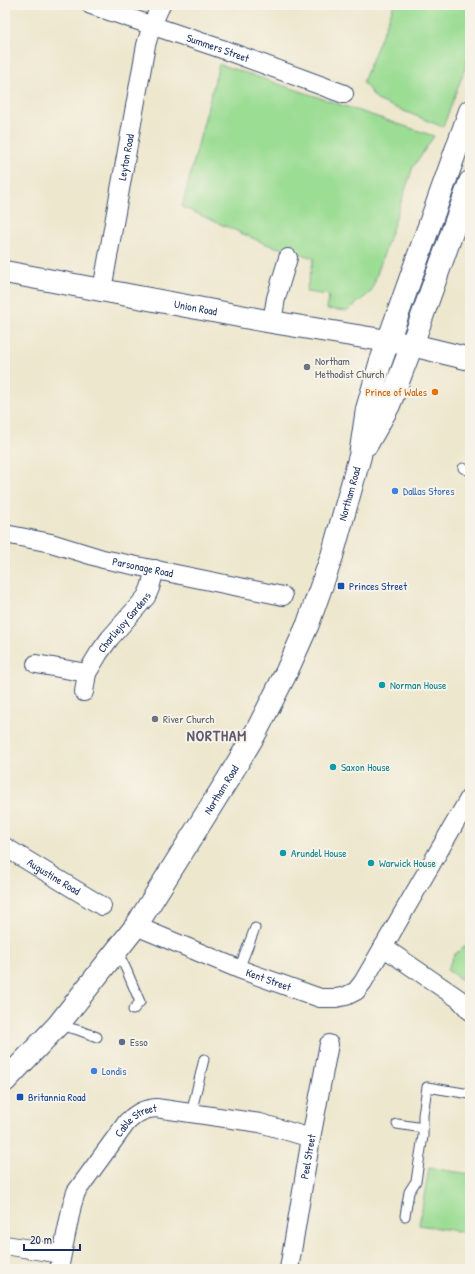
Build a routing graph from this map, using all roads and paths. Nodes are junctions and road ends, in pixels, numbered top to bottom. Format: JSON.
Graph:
{"nodes":[{"id":1,"x":91,"y":5,"type":"edge"},
{"id":2,"x":161,"y":5,"type":"edge"},
{"id":3,"x":152,"y":25,"type":"junction"},
{"id":4,"x":344,"y":94,"type":"dead end"},
{"id":5,"x":470,"y":111,"type":"edge"},
{"id":6,"x":464,"y":142,"type":"edge"},
{"id":7,"x":470,"y":182,"type":"edge"},
{"id":8,"x":288,"y":258,"type":"dead end"},
{"id":9,"x":5,"y":272,"type":"edge"},
{"id":10,"x":102,"y":290,"type":"junction"},
{"id":11,"x":272,"y":322,"type":"junction"},
{"id":12,"x":388,"y":341,"type":"junction"},
{"id":13,"x":412,"y":346,"type":"junction"},
{"id":14,"x":470,"y":359,"type":"edge"},
{"id":15,"x":360,"y":456,"type":"junction"},
{"id":16,"x":5,"y":534,"type":"edge"},
{"id":17,"x":155,"y":569,"type":"junction"},
{"id":18,"x":283,"y":596,"type":"dead end"},
{"id":19,"x":36,"y":664,"type":"dead end"},
{"id":20,"x":87,"y":673,"type":"junction"},
{"id":21,"x":84,"y":692,"type":"dead end"},
{"id":22,"x":470,"y":797,"type":"edge"},
{"id":23,"x":6,"y":850,"type":"edge"},
{"id":24,"x":102,"y":906,"type":"dead end"},
{"id":25,"x":136,"y":926,"type":"junction"},
{"id":26,"x":255,"y":928,"type":"dead end"},
{"id":27,"x":383,"y":947,"type":"junction"},
{"id":28,"x":117,"y":951,"type":"junction"},
{"id":29,"x":239,"y":969,"type":"junction"},
{"id":30,"x":133,"y":1010,"type":"dead end"},
{"id":31,"x":470,"y":1011,"type":"edge"},
{"id":32,"x":58,"y":1025,"type":"junction"},
{"id":33,"x":97,"y":1037,"type":"dead end"},
{"id":34,"x":329,"y":1044,"type":"dead end"},
{"id":35,"x":204,"y":1059,"type":"dead end"},
{"id":36,"x":5,"y":1081,"type":"edge"},
{"id":37,"x":470,"y":1094,"type":"edge"},
{"id":38,"x":191,"y":1114,"type":"junction"},
{"id":39,"x":397,"y":1124,"type":"dead end"},
{"id":40,"x":423,"y":1128,"type":"junction"},
{"id":41,"x":311,"y":1138,"type":"junction"},
{"id":42,"x":405,"y":1216,"type":"dead end"},
{"id":43,"x":5,"y":1245,"type":"edge"},
{"id":44,"x":60,"y":1261,"type":"edge"},
{"id":45,"x":289,"y":1269,"type":"edge"}],
"edges":[{"from":1,"to":3,"type":"street","name":"Summers Street"},
{"from":2,"to":3,"type":"street","name":"Leyton Road"},
{"from":3,"to":4,"type":"street","name":"Summers Street"},
{"from":3,"to":10,"type":"street","name":"Leyton Road"},
{"from":5,"to":6,"type":"main road","name":"Northam Road"},
{"from":6,"to":12,"type":"main road","name":"Northam Road"},
{"from":7,"to":13,"type":"main road","name":"Northam Road"},
{"from":8,"to":11,"type":"street"},
{"from":9,"to":10,"type":"main road","name":"Union Road"},
{"from":10,"to":11,"type":"main road","name":"Union Road"},
{"from":11,"to":12,"type":"main road","name":"Union Road"},
{"from":12,"to":13,"type":"main road","name":"Union Road"},
{"from":12,"to":15,"type":"main road","name":"Northam Road"},
{"from":13,"to":14,"type":"main road"},
{"from":13,"to":15,"type":"main road","name":"Northam Road"},
{"from":15,"to":25,"type":"main road","name":"Northam Road"},
{"from":16,"to":17,"type":"street","name":"Parsonage Road"},
{"from":17,"to":18,"type":"street","name":"Parsonage Road"},
{"from":17,"to":20,"type":"street","name":"Charliejoy Gardens"},
{"from":19,"to":20,"type":"street"},
{"from":20,"to":21,"type":"street","name":"Charliejoy Gardens"},
{"from":22,"to":27,"type":"street","name":"Kent Street"},
{"from":23,"to":24,"type":"street","name":"Augustine Road"},
{"from":25,"to":28,"type":"main road","name":"Northam Road"},
{"from":25,"to":29,"type":"street","name":"Kent Street"},
{"from":26,"to":29,"type":"lane"},
{"from":27,"to":29,"type":"street","name":"Kent Street"},
{"from":27,"to":31,"type":"street"},
{"from":28,"to":30,"type":"lane"},
{"from":28,"to":32,"type":"main road","name":"Northam Road"},
{"from":32,"to":33,"type":"lane"},
{"from":32,"to":36,"type":"main road","name":"Northam Road"},
{"from":34,"to":41,"type":"street","name":"Peel Street"},
{"from":35,"to":38,"type":"lane"},
{"from":37,"to":40,"type":"lane"},
{"from":38,"to":41,"type":"street","name":"Cable Street"},
{"from":38,"to":44,"type":"street","name":"Cable Street"},
{"from":39,"to":40,"type":"lane"},
{"from":40,"to":42,"type":"lane"},
{"from":41,"to":45,"type":"street","name":"Peel Street"},
{"from":43,"to":44,"type":"street"}]}
